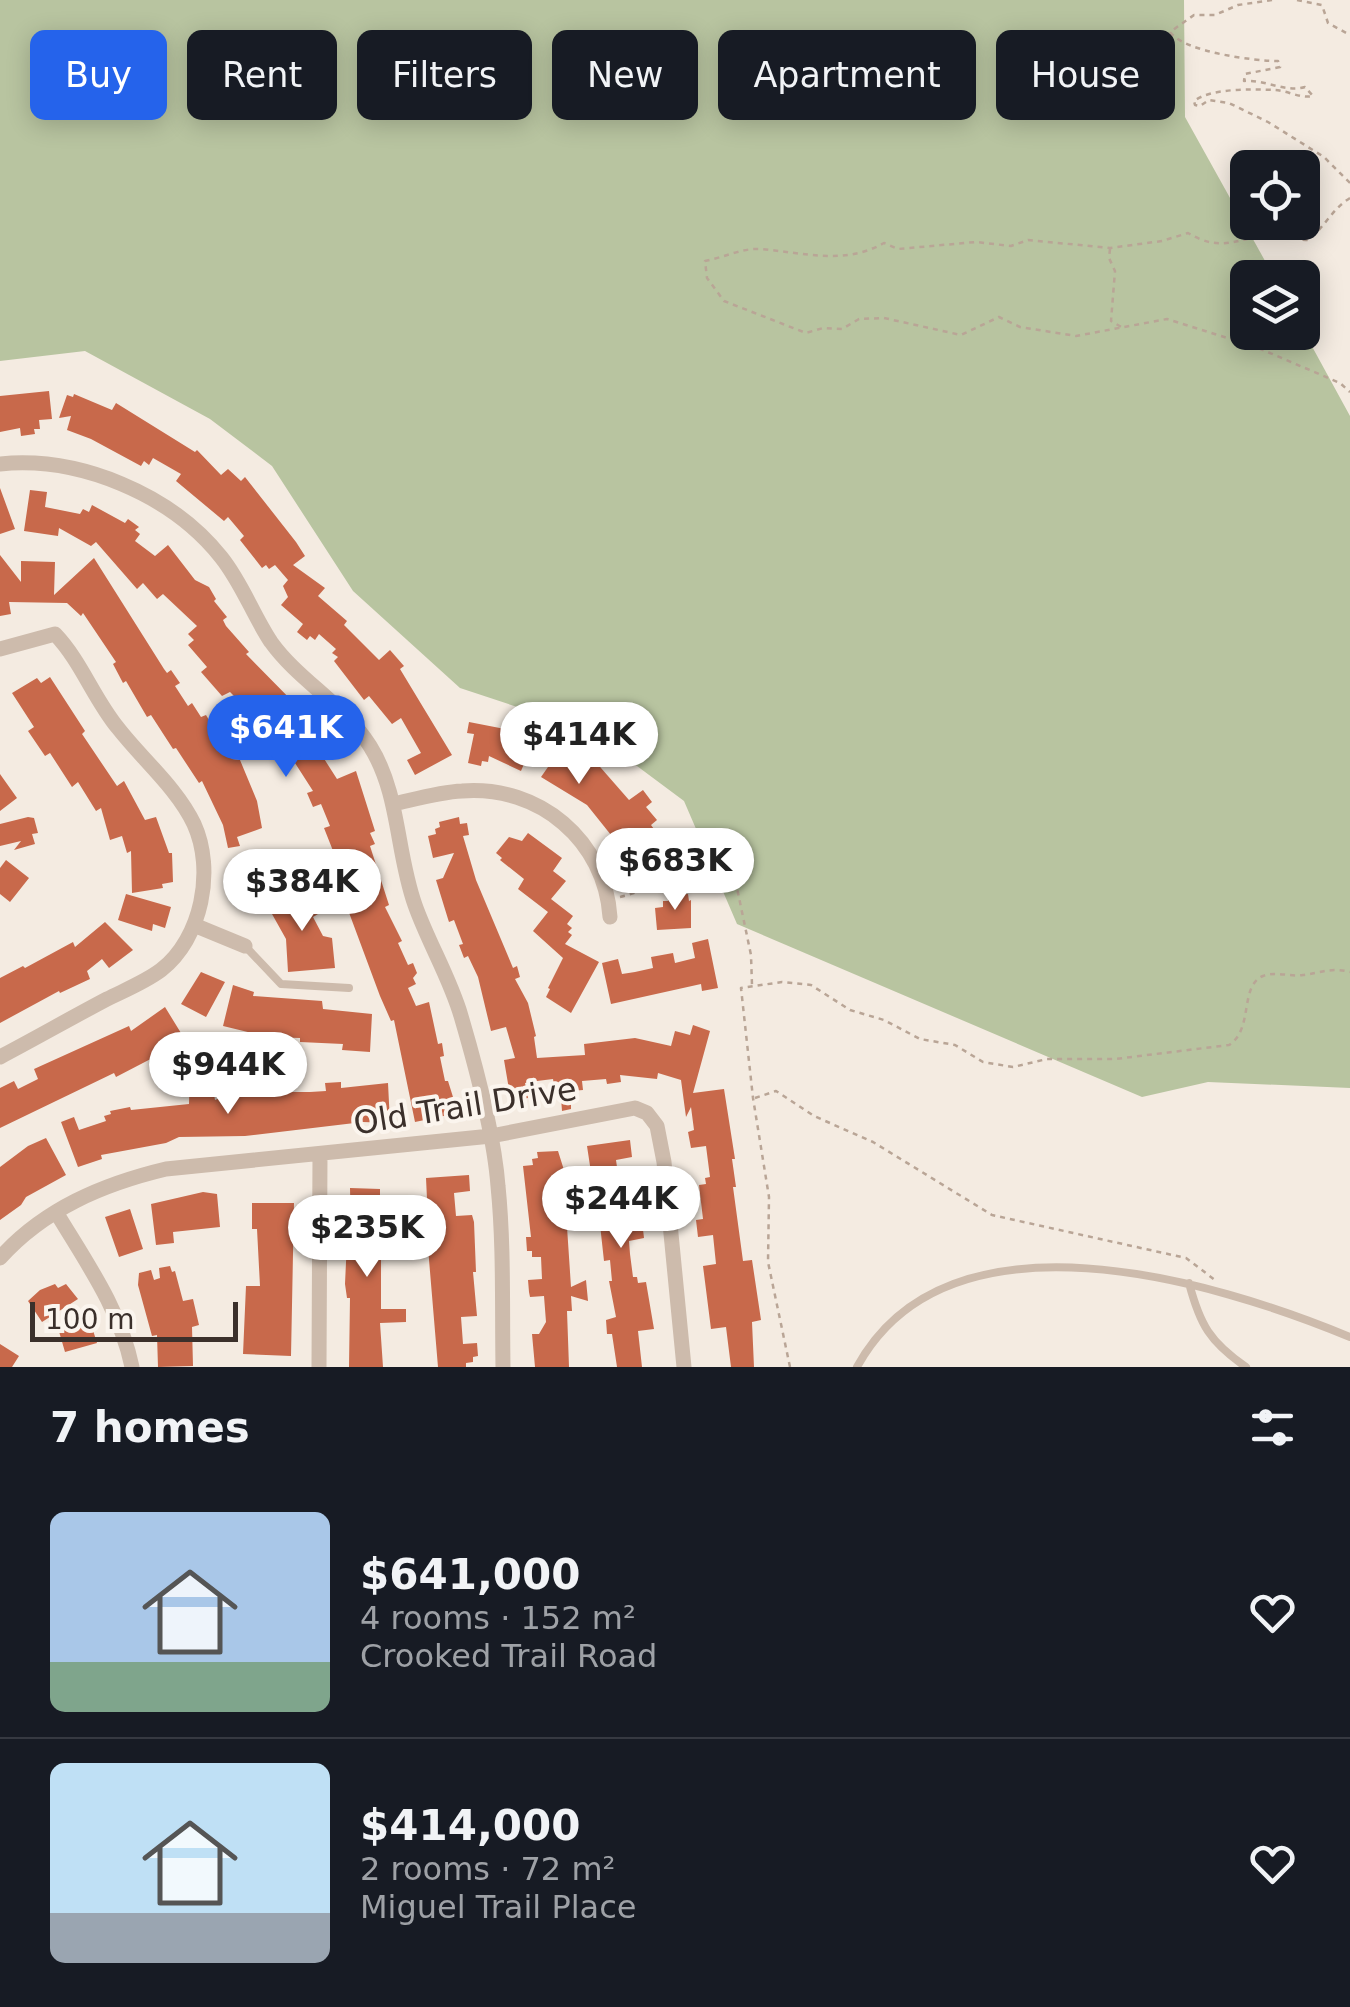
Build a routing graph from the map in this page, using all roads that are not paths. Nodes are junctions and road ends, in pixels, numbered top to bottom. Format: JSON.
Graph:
{"nodes":[{"id":1,"x":0,"y":464,"type":"edge"},
{"id":2,"x":0,"y":648,"type":"edge"},
{"id":3,"x":394,"y":804,"type":"junction"},
{"id":4,"x":610,"y":908,"type":"road end"},
{"id":5,"x":194,"y":925,"type":"junction"},
{"id":6,"x":245,"y":946,"type":"joint"},
{"id":7,"x":349,"y":988,"type":"dead end"},
{"id":8,"x":0,"y":1057,"type":"edge"},
{"id":9,"x":491,"y":1136,"type":"junction"},
{"id":10,"x":320,"y":1154,"type":"junction"},
{"id":11,"x":56,"y":1212,"type":"junction"},
{"id":12,"x":0,"y":1258,"type":"edge"},
{"id":13,"x":1189,"y":1283,"type":"junction"},
{"id":14,"x":1350,"y":1337,"type":"edge"},
{"id":15,"x":132,"y":1367,"type":"edge"},
{"id":16,"x":319,"y":1367,"type":"edge"},
{"id":17,"x":503,"y":1367,"type":"edge"},
{"id":18,"x":684,"y":1367,"type":"edge"},
{"id":19,"x":857,"y":1367,"type":"edge"},
{"id":20,"x":1246,"y":1367,"type":"edge"}],
"edges":[{"from":1,"to":3,"type":"street"},
{"from":2,"to":5,"type":"street"},
{"from":3,"to":4,"type":"street"},
{"from":3,"to":9,"type":"street"},
{"from":5,"to":6,"type":"street"},
{"from":5,"to":8,"type":"street"},
{"from":6,"to":7,"type":"lane"},
{"from":9,"to":10,"type":"street","name":"Old Trail Drive"},
{"from":9,"to":17,"type":"street"},
{"from":9,"to":18,"type":"street","name":"Old Trail Drive"},
{"from":10,"to":11,"type":"street","name":"Old Trail Drive"},
{"from":10,"to":16,"type":"street"},
{"from":11,"to":12,"type":"street","name":"Old Trail Drive"},
{"from":11,"to":15,"type":"street"},
{"from":13,"to":14,"type":"lane"},
{"from":13,"to":19,"type":"lane"},
{"from":13,"to":20,"type":"lane"}]}
